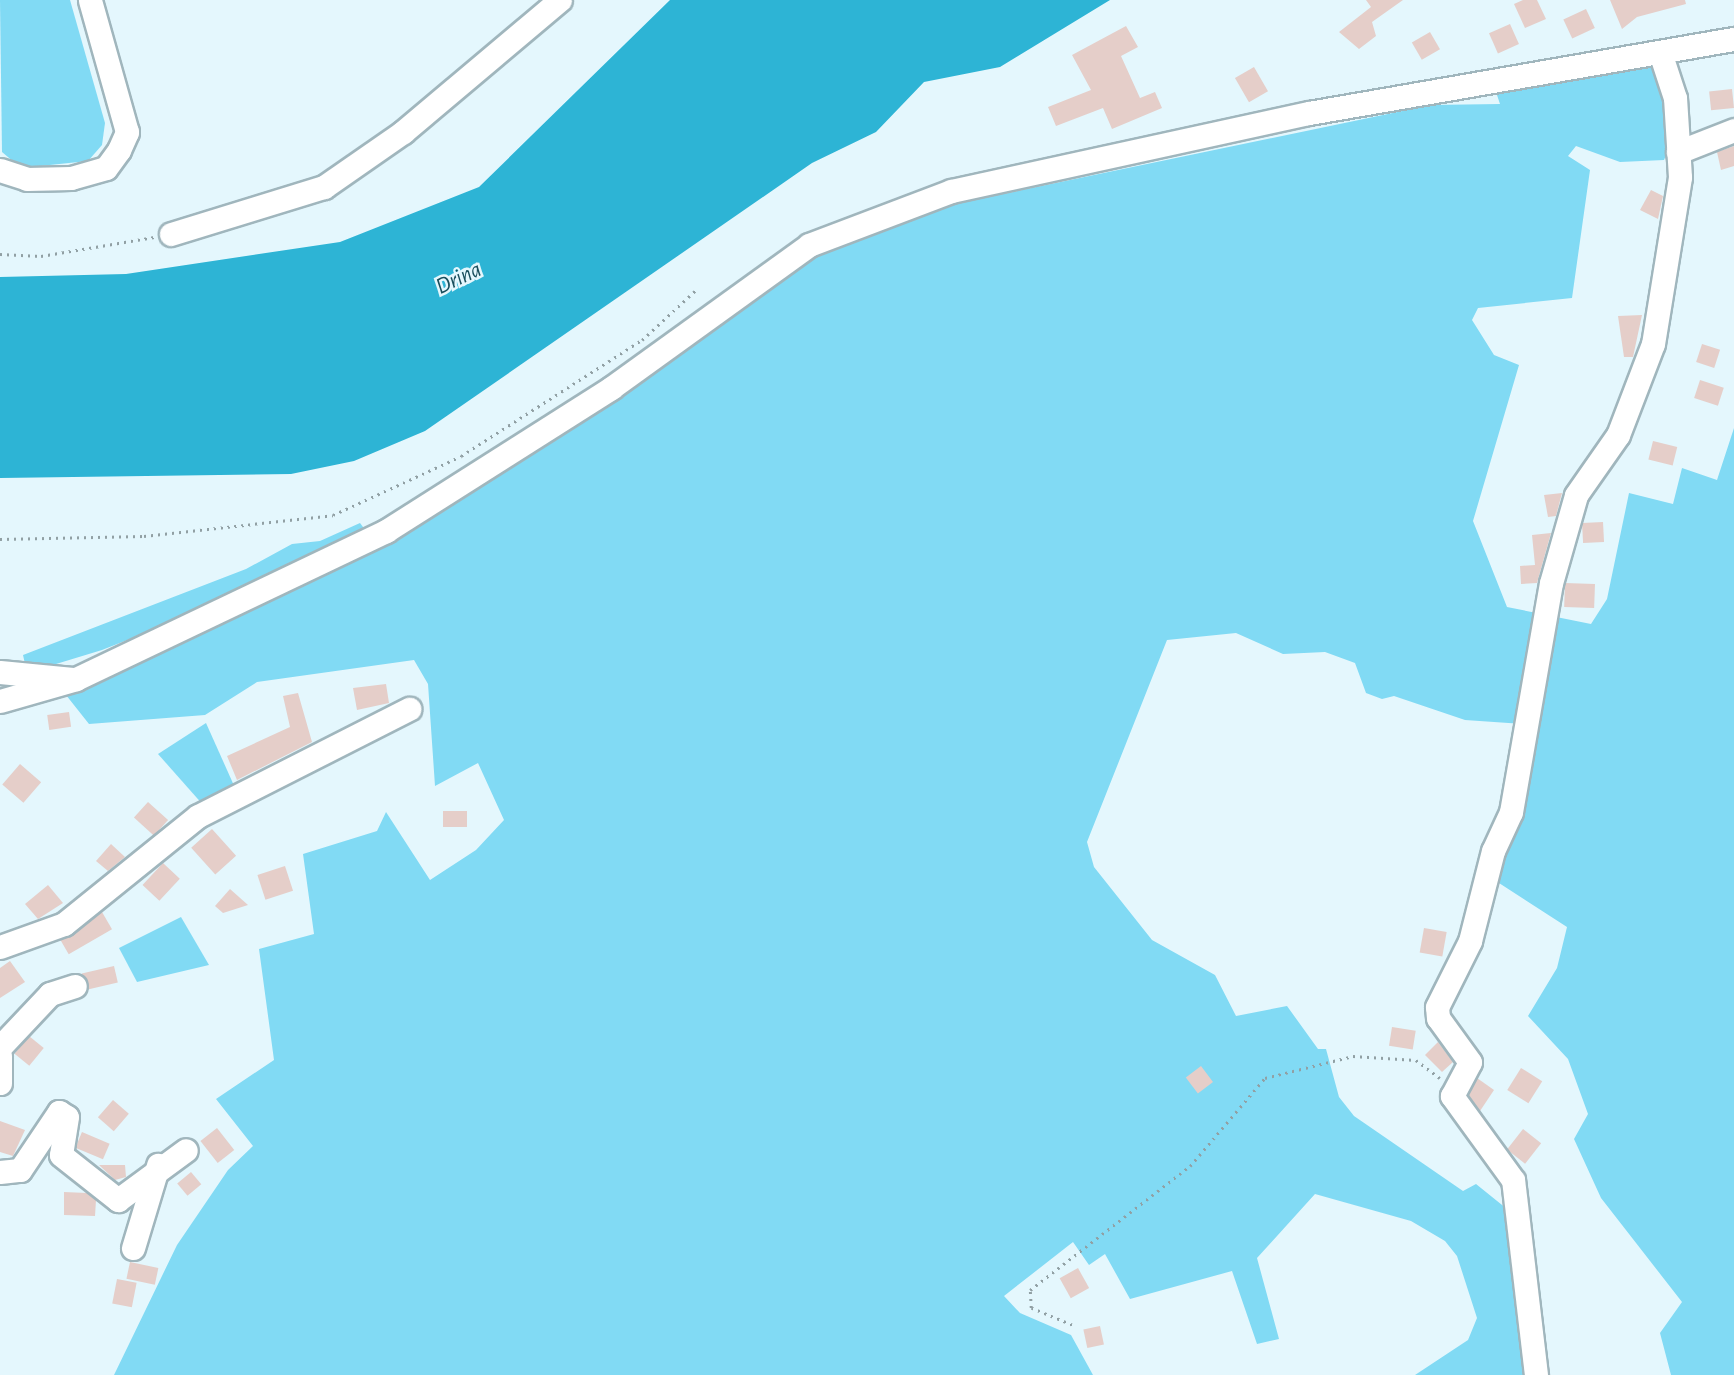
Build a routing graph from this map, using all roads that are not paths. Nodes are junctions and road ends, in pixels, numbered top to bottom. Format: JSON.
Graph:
{"nodes":[{"id":1,"x":90,"y":0,"type":"edge"},
{"id":2,"x":560,"y":0,"type":"edge"},
{"id":3,"x":1734,"y":39,"type":"edge"},
{"id":4,"x":1660,"y":52,"type":"junction"},
{"id":5,"x":1734,"y":130,"type":"edge"},
{"id":6,"x":1678,"y":152,"type":"junction"},
{"id":7,"x":0,"y":170,"type":"edge"},
{"id":8,"x":171,"y":234,"type":"road end"},
{"id":9,"x":0,"y":672,"type":"edge"},
{"id":10,"x":76,"y":679,"type":"junction"},
{"id":11,"x":0,"y":701,"type":"edge"},
{"id":12,"x":409,"y":709,"type":"dead end"},
{"id":13,"x":0,"y":947,"type":"edge"},
{"id":14,"x":75,"y":986,"type":"dead end"},
{"id":15,"x":0,"y":1047,"type":"edge"},
{"id":16,"x":0,"y":1056,"type":"edge"},
{"id":17,"x":0,"y":1083,"type":"edge"},
{"id":18,"x":186,"y":1150,"type":"dead end"},
{"id":19,"x":158,"y":1165,"type":"junction"},
{"id":20,"x":0,"y":1172,"type":"edge"},
{"id":21,"x":118,"y":1200,"type":"junction"},
{"id":22,"x":1536,"y":1375,"type":"edge"}],
"edges":[{"from":1,"to":7,"type":"street"},
{"from":2,"to":8,"type":"street"},
{"from":3,"to":4,"type":"street"},
{"from":4,"to":6,"type":"street"},
{"from":4,"to":10,"type":"street"},
{"from":5,"to":6,"type":"street"},
{"from":6,"to":22,"type":"street"},
{"from":9,"to":10,"type":"street"},
{"from":10,"to":11,"type":"street"},
{"from":12,"to":13,"type":"street"},
{"from":14,"to":15,"type":"street"},
{"from":16,"to":17,"type":"street"},
{"from":18,"to":19,"type":"street"},
{"from":19,"to":21,"type":"street"},
{"from":19,"to":21,"type":"street"},
{"from":20,"to":21,"type":"street"}]}
